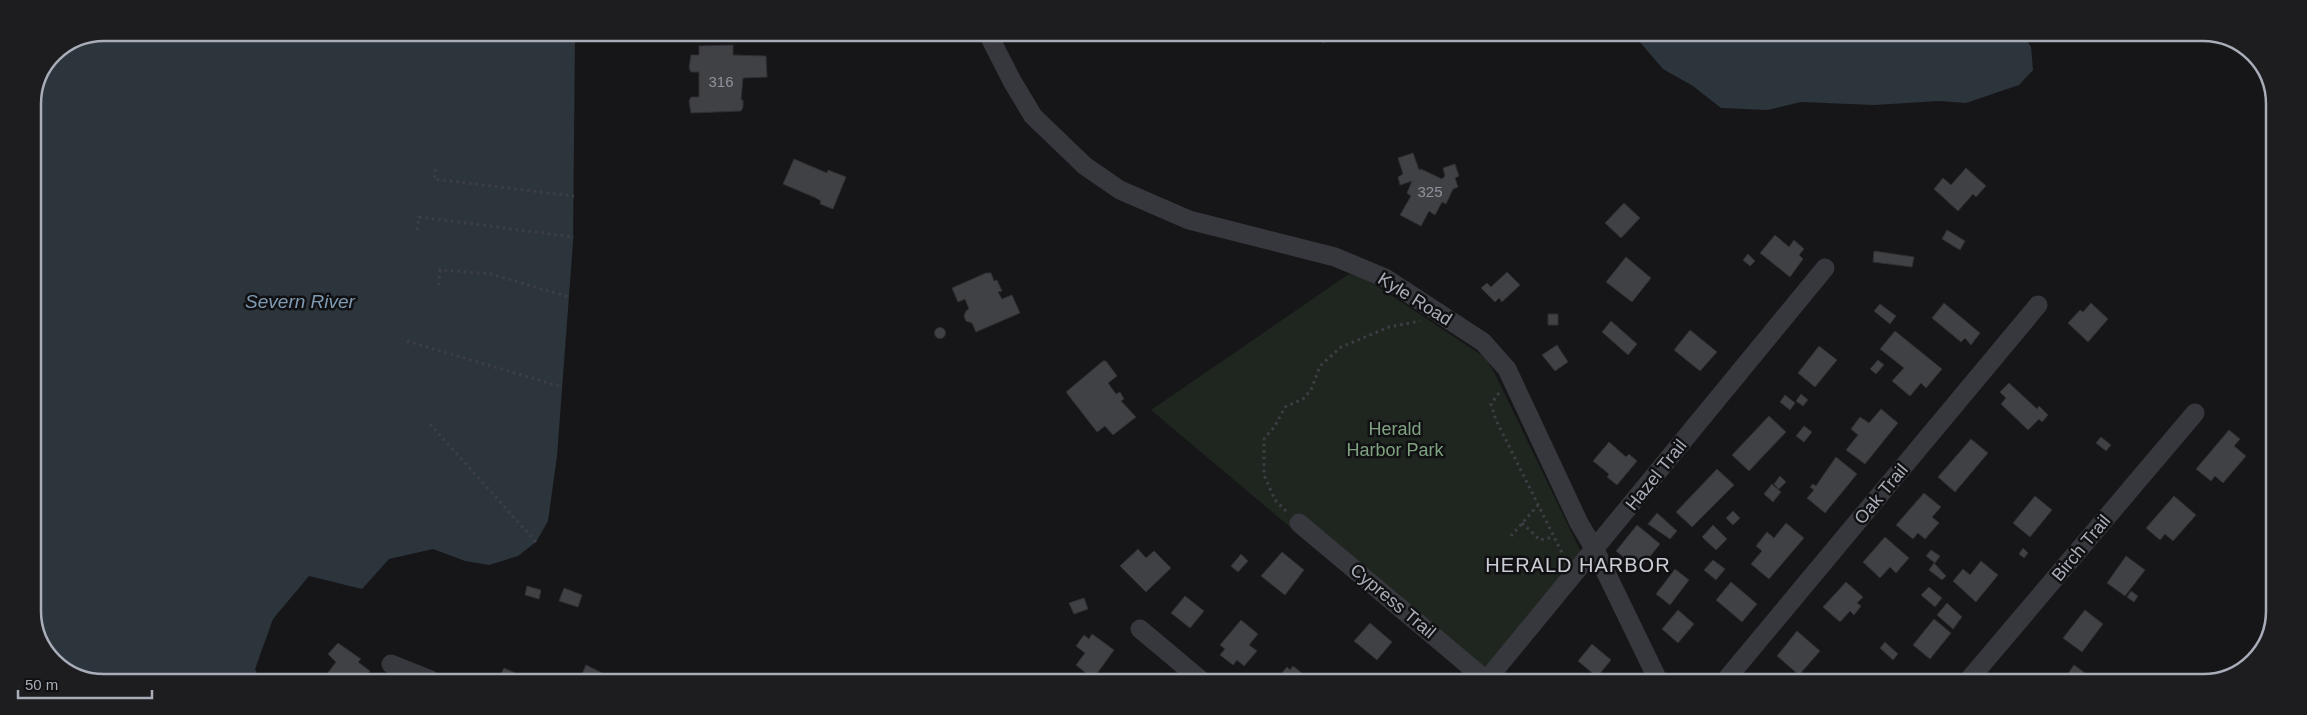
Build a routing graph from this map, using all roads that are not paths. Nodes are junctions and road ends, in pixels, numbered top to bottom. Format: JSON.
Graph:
{"nodes":[{"id":1,"x":992,"y":41,"type":"edge"},
{"id":2,"x":1825,"y":268,"type":"dead end"},
{"id":3,"x":2038,"y":305,"type":"dead end"},
{"id":4,"x":2195,"y":413,"type":"dead end"},
{"id":5,"x":1299,"y":522,"type":"road end"},
{"id":6,"x":1595,"y":550,"type":"junction"},
{"id":7,"x":1140,"y":628,"type":"dead end"},
{"id":8,"x":391,"y":664,"type":"dead end"},
{"id":9,"x":415,"y":674,"type":"edge"},
{"id":10,"x":1194,"y":674,"type":"edge"},
{"id":11,"x":1478,"y":674,"type":"edge"},
{"id":12,"x":1492,"y":674,"type":"edge"},
{"id":13,"x":1655,"y":674,"type":"edge"},
{"id":14,"x":1731,"y":674,"type":"edge"},
{"id":15,"x":1974,"y":674,"type":"edge"}],
"edges":[{"from":1,"to":6,"type":"street","name":"Kyle Road"},
{"from":2,"to":6,"type":"street","name":"Hazel Trail"},
{"from":3,"to":14,"type":"street","name":"Oak Trail"},
{"from":4,"to":15,"type":"street","name":"Birch Trail"},
{"from":5,"to":11,"type":"street","name":"Cypress Trail"},
{"from":6,"to":12,"type":"street","name":"Hazel Trail"},
{"from":6,"to":13,"type":"street","name":"Kyle Road"},
{"from":7,"to":10,"type":"street"},
{"from":8,"to":9,"type":"street"}]}
